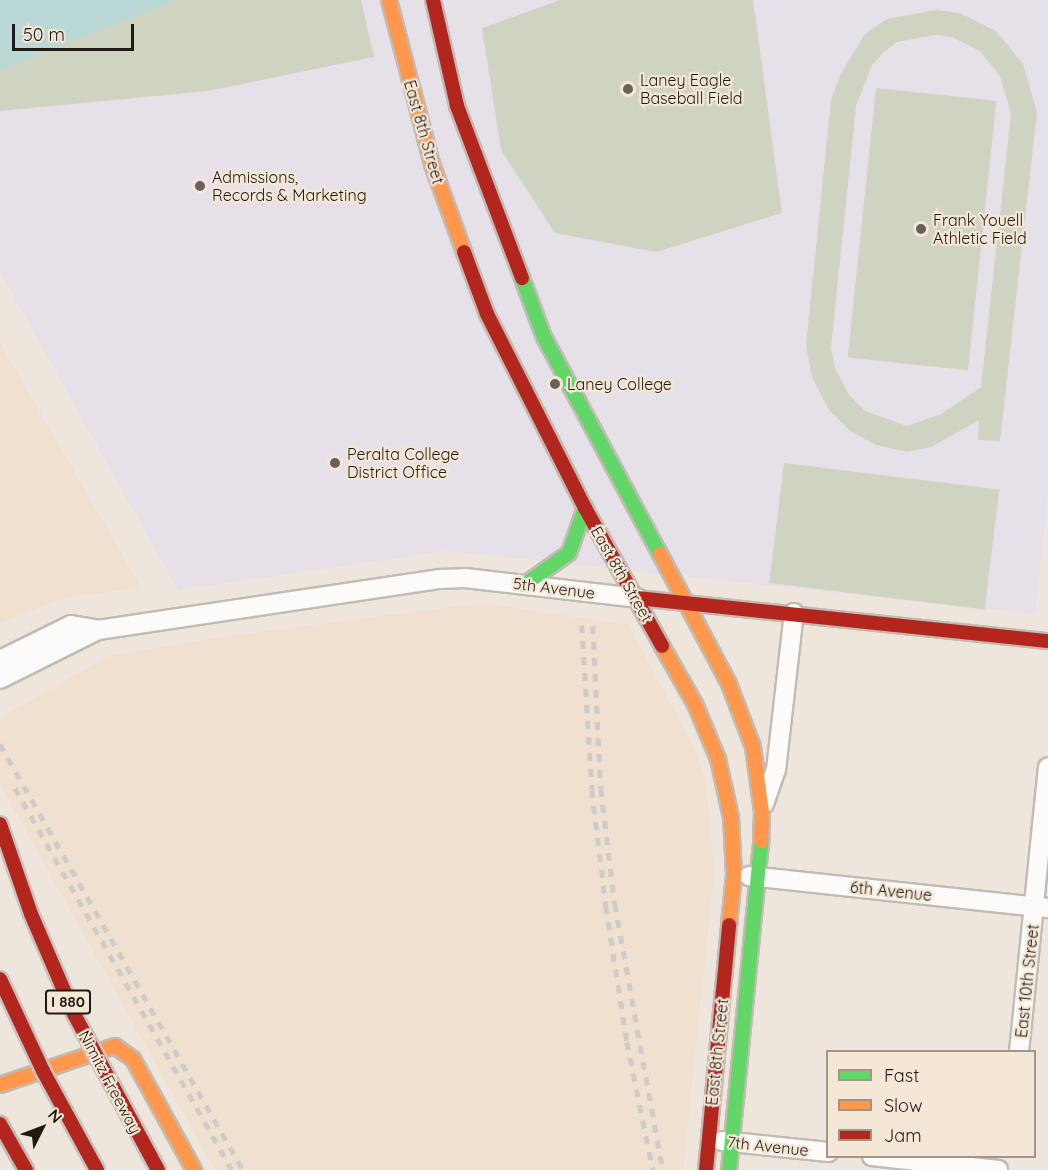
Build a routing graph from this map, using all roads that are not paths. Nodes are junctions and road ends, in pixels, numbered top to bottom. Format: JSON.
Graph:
{"nodes":[{"id":1,"x":389,"y":0,"type":"edge"},
{"id":2,"x":433,"y":0,"type":"edge"},
{"id":3,"x":585,"y":508,"type":"junction"},
{"id":4,"x":524,"y":585,"type":"junction"},
{"id":5,"x":637,"y":598,"type":"junction"},
{"id":6,"x":685,"y":603,"type":"junction"},
{"id":7,"x":794,"y":614,"type":"junction"},
{"id":8,"x":99,"y":630,"type":"junction"},
{"id":9,"x":1048,"y":641,"type":"edge"},
{"id":10,"x":0,"y":660,"type":"edge"},
{"id":11,"x":0,"y":679,"type":"edge"},
{"id":12,"x":1048,"y":767,"type":"edge"},
{"id":13,"x":762,"y":812,"type":"junction"},
{"id":14,"x":0,"y":824,"type":"edge"},
{"id":15,"x":734,"y":874,"type":"junction"},
{"id":16,"x":759,"y":876,"type":"junction"},
{"id":17,"x":1041,"y":908,"type":"edge"},
{"id":18,"x":0,"y":979,"type":"edge"},
{"id":19,"x":1019,"y":1050,"type":"edge"},
{"id":20,"x":0,"y":1085,"type":"edge"},
{"id":21,"x":3,"y":1132,"type":"edge"},
{"id":22,"x":708,"y":1140,"type":"junction"},
{"id":23,"x":730,"y":1141,"type":"junction"},
{"id":24,"x":826,"y":1152,"type":"edge"},
{"id":25,"x":890,"y":1158,"type":"edge"},
{"id":26,"x":26,"y":1170,"type":"edge"},
{"id":27,"x":97,"y":1170,"type":"edge"},
{"id":28,"x":158,"y":1170,"type":"edge"},
{"id":29,"x":194,"y":1170,"type":"edge"},
{"id":30,"x":706,"y":1170,"type":"edge"},
{"id":31,"x":729,"y":1170,"type":"edge"},
{"id":32,"x":998,"y":1170,"type":"edge"}],
"edges":[{"from":1,"to":3,"type":"main road","name":"East 8th Street"},
{"from":2,"to":6,"type":"main road","name":"East 8th Street"},
{"from":3,"to":4,"type":"main road"},
{"from":3,"to":5,"type":"main road","name":"East 8th Street"},
{"from":4,"to":5,"type":"street","name":"5th Avenue"},
{"from":4,"to":8,"type":"street","name":"5th Avenue"},
{"from":5,"to":6,"type":"main road","name":"5th Avenue"},
{"from":5,"to":15,"type":"main road","name":"East 8th Street"},
{"from":6,"to":7,"type":"main road","name":"5th Avenue"},
{"from":6,"to":13,"type":"main road","name":"East 8th Street"},
{"from":7,"to":9,"type":"main road","name":"5th Avenue"},
{"from":7,"to":13,"type":"street","name":"East 8th Street"},
{"from":8,"to":10,"type":"street","name":"5th Avenue"},
{"from":8,"to":11,"type":"street","name":"5th Avenue"},
{"from":12,"to":17,"type":"street","name":"East 10th Street"},
{"from":13,"to":16,"type":"main road","name":"East 8th Street"},
{"from":14,"to":28,"type":"main road","name":"Nimitz Freeway","number":"I 880","bridge":true},
{"from":15,"to":16,"type":"street","name":"6th Avenue"},
{"from":15,"to":22,"type":"main road","name":"East 8th Street"},
{"from":16,"to":17,"type":"street","name":"6th Avenue"},
{"from":16,"to":23,"type":"main road","name":"East 8th Street"},
{"from":17,"to":19,"type":"street","name":"East 10th Street"},
{"from":18,"to":27,"type":"main road","bridge":true},
{"from":20,"to":29,"type":"main road"},
{"from":21,"to":26,"type":"main road"},
{"from":22,"to":23,"type":"street","name":"7th Avenue"},
{"from":22,"to":30,"type":"main road","name":"East 8th Street"},
{"from":23,"to":24,"type":"street","name":"7th Avenue"},
{"from":23,"to":31,"type":"main road","name":"East 8th Street"},
{"from":25,"to":32,"type":"street"}]}
